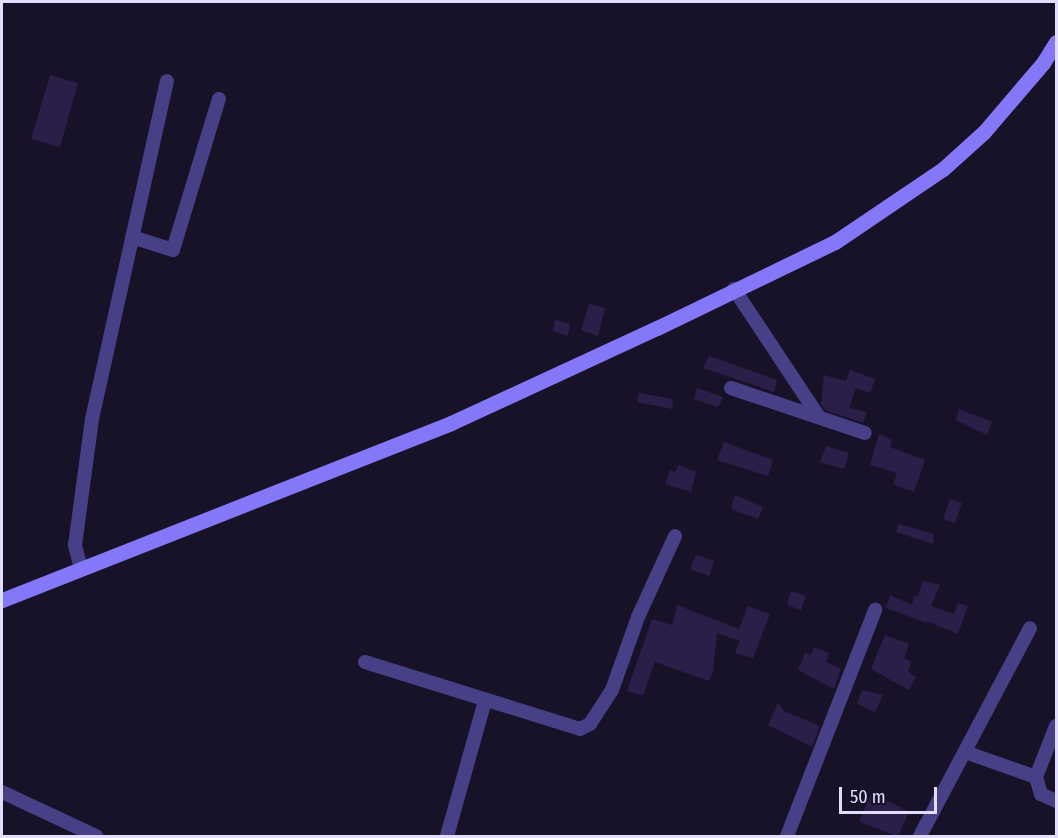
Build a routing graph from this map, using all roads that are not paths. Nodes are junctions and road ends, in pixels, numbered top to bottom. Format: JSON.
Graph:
{"nodes":[{"id":1,"x":1056,"y":42,"type":"edge"},
{"id":2,"x":167,"y":81,"type":"dead end"},
{"id":3,"x":219,"y":99,"type":"dead end"},
{"id":4,"x":132,"y":237,"type":"junction"},
{"id":5,"x":734,"y":289,"type":"junction"},
{"id":6,"x":731,"y":388,"type":"dead end"},
{"id":7,"x":819,"y":417,"type":"junction"},
{"id":8,"x":865,"y":433,"type":"dead end"},
{"id":9,"x":675,"y":536,"type":"dead end"},
{"id":10,"x":81,"y":568,"type":"junction"},
{"id":11,"x":2,"y":600,"type":"edge"},
{"id":12,"x":875,"y":610,"type":"dead end"},
{"id":13,"x":1030,"y":628,"type":"dead end"},
{"id":14,"x":365,"y":662,"type":"dead end"},
{"id":15,"x":485,"y":701,"type":"junction"},
{"id":16,"x":1056,"y":726,"type":"edge"},
{"id":17,"x":965,"y":752,"type":"junction"},
{"id":18,"x":1036,"y":777,"type":"junction"},
{"id":19,"x":2,"y":792,"type":"edge"},
{"id":20,"x":1056,"y":801,"type":"edge"},
{"id":21,"x":96,"y":837,"type":"edge"},
{"id":22,"x":447,"y":837,"type":"edge"},
{"id":23,"x":786,"y":837,"type":"edge"},
{"id":24,"x":920,"y":837,"type":"edge"}],
"edges":[{"from":1,"to":5,"type":"main road"},
{"from":2,"to":4,"type":"street"},
{"from":3,"to":4,"type":"street"},
{"from":4,"to":10,"type":"street"},
{"from":5,"to":7,"type":"street"},
{"from":5,"to":10,"type":"main road"},
{"from":6,"to":7,"type":"street"},
{"from":7,"to":8,"type":"street"},
{"from":9,"to":15,"type":"street"},
{"from":10,"to":11,"type":"main road"},
{"from":12,"to":23,"type":"street"},
{"from":13,"to":17,"type":"street"},
{"from":14,"to":15,"type":"street"},
{"from":15,"to":22,"type":"street"},
{"from":16,"to":18,"type":"street"},
{"from":17,"to":18,"type":"street"},
{"from":17,"to":24,"type":"street"},
{"from":18,"to":20,"type":"street"},
{"from":19,"to":21,"type":"street"}]}
